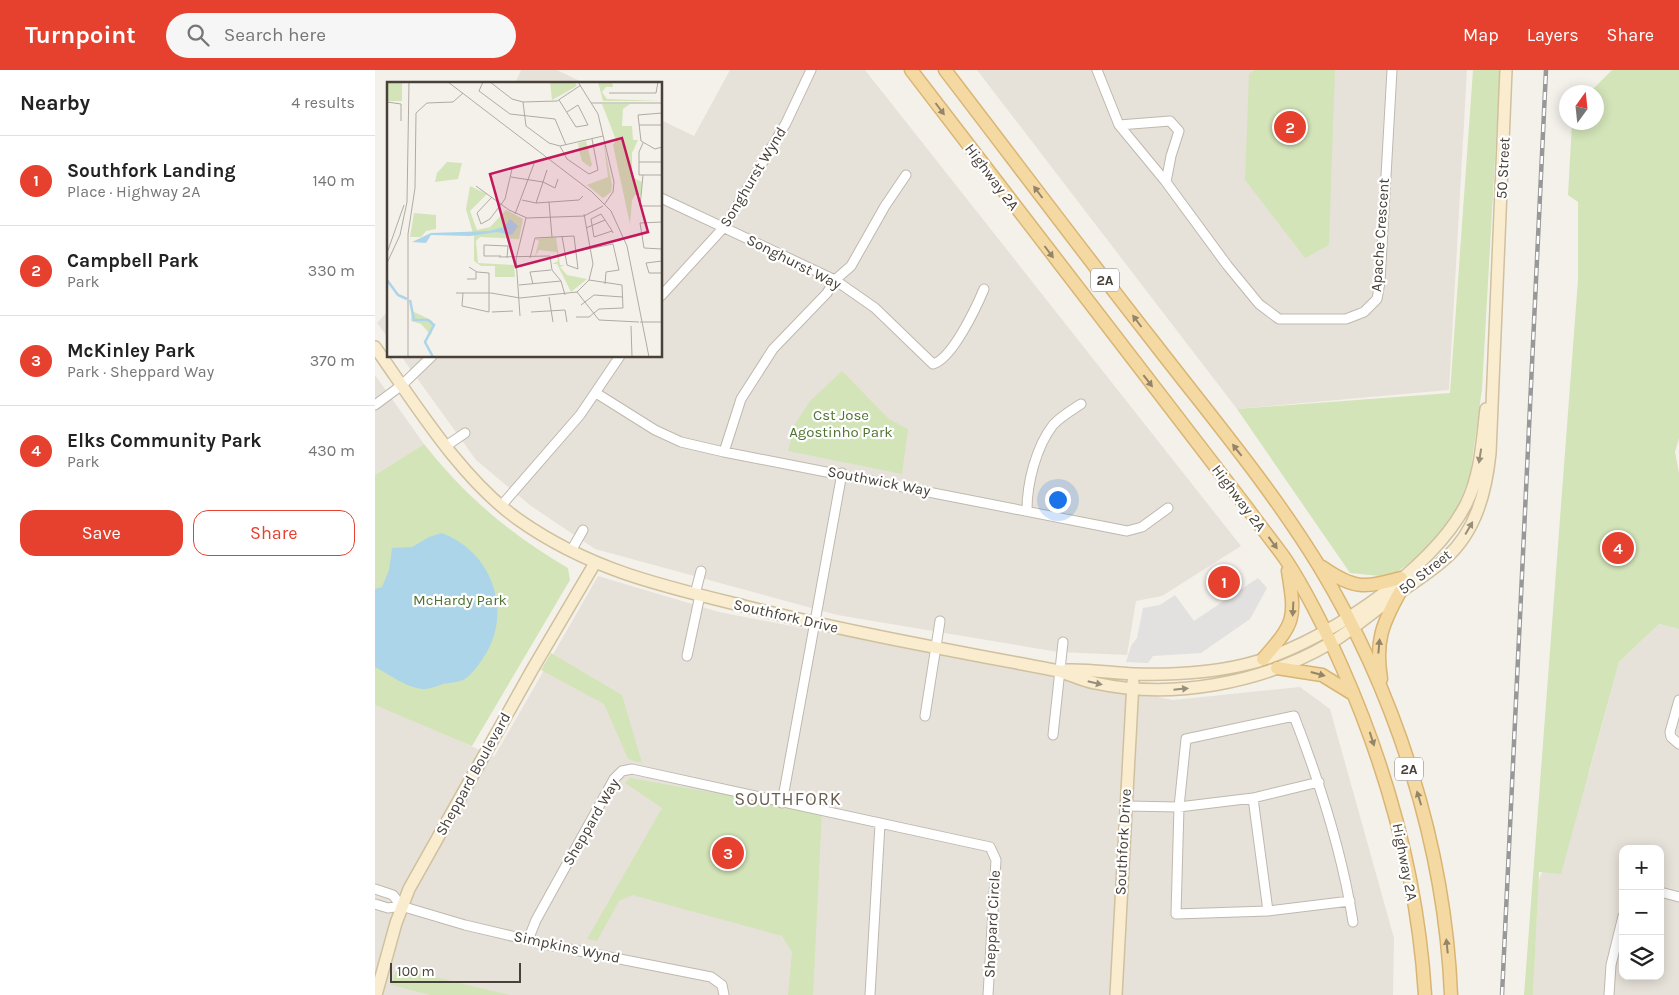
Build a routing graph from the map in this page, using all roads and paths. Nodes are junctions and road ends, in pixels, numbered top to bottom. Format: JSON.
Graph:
{"nodes":[{"id":1,"x":811,"y":70,"type":"edge"},
{"id":2,"x":911,"y":70,"type":"edge"},
{"id":3,"x":945,"y":70,"type":"edge"},
{"id":4,"x":1097,"y":70,"type":"edge"},
{"id":5,"x":1392,"y":70,"type":"edge"},
{"id":6,"x":1506,"y":70,"type":"edge"},
{"id":7,"x":1119,"y":125,"type":"junction"},
{"id":8,"x":907,"y":175,"type":"dead end"},
{"id":9,"x":1166,"y":182,"type":"junction"},
{"id":10,"x":663,"y":199,"type":"edge"},
{"id":11,"x":725,"y":226,"type":"junction"},
{"id":12,"x":835,"y":280,"type":"junction"},
{"id":13,"x":984,"y":289,"type":"dead end"},
{"id":14,"x":663,"y":294,"type":"edge"},
{"id":15,"x":375,"y":347,"type":"edge"},
{"id":16,"x":1494,"y":356,"type":"junction"},
{"id":17,"x":430,"y":358,"type":"edge"},
{"id":18,"x":619,"y":358,"type":"edge"},
{"id":19,"x":401,"y":385,"type":"junction"},
{"id":20,"x":596,"y":393,"type":"junction"},
{"id":21,"x":1081,"y":404,"type":"dead end"},
{"id":22,"x":375,"y":405,"type":"edge"},
{"id":23,"x":465,"y":433,"type":"dead end"},
{"id":24,"x":446,"y":446,"type":"junction"},
{"id":25,"x":724,"y":452,"type":"junction"},
{"id":26,"x":843,"y":473,"type":"junction"},
{"id":27,"x":501,"y":506,"type":"junction"},
{"id":28,"x":1168,"y":508,"type":"dead end"},
{"id":29,"x":1027,"y":510,"type":"junction"},
{"id":30,"x":583,"y":530,"type":"dead end"},
{"id":31,"x":571,"y":551,"type":"junction"},
{"id":32,"x":1286,"y":561,"type":"junction"},
{"id":33,"x":595,"y":563,"type":"junction"},
{"id":34,"x":1318,"y":564,"type":"junction"},
{"id":35,"x":701,"y":572,"type":"dead end"},
{"id":36,"x":1401,"y":578,"type":"junction"},
{"id":37,"x":1400,"y":592,"type":"junction"},
{"id":38,"x":698,"y":595,"type":"junction"},
{"id":39,"x":941,"y":621,"type":"dead end"},
{"id":40,"x":1351,"y":623,"type":"junction"},
{"id":41,"x":815,"y":624,"type":"junction"},
{"id":42,"x":1328,"y":637,"type":"junction"},
{"id":43,"x":1063,"y":642,"type":"dead end"},
{"id":44,"x":936,"y":648,"type":"junction"},
{"id":45,"x":687,"y":656,"type":"dead end"},
{"id":46,"x":1263,"y":659,"type":"junction"},
{"id":47,"x":1277,"y":668,"type":"junction"},
{"id":48,"x":1059,"y":670,"type":"junction"},
{"id":49,"x":1134,"y":674,"type":"junction"},
{"id":50,"x":1133,"y":689,"type":"junction"},
{"id":51,"x":1354,"y":694,"type":"junction"},
{"id":52,"x":1383,"y":694,"type":"junction"},
{"id":53,"x":1679,"y":700,"type":"edge"},
{"id":54,"x":925,"y":716,"type":"dead end"},
{"id":55,"x":1053,"y":734,"type":"dead end"},
{"id":56,"x":1679,"y":744,"type":"edge"},
{"id":57,"x":1319,"y":782,"type":"junction"},
{"id":58,"x":1253,"y":798,"type":"junction"},
{"id":59,"x":782,"y":803,"type":"junction"},
{"id":60,"x":1125,"y":806,"type":"junction"},
{"id":61,"x":1179,"y":807,"type":"junction"},
{"id":62,"x":880,"y":824,"type":"junction"},
{"id":63,"x":375,"y":889,"type":"edge"},
{"id":64,"x":1664,"y":893,"type":"edge"},
{"id":65,"x":1679,"y":897,"type":"edge"},
{"id":66,"x":1350,"y":902,"type":"junction"},
{"id":67,"x":375,"y":904,"type":"edge"},
{"id":68,"x":401,"y":906,"type":"junction"},
{"id":69,"x":1268,"y":911,"type":"junction"},
{"id":70,"x":1353,"y":922,"type":"dead end"},
{"id":71,"x":1619,"y":932,"type":"edge"},
{"id":72,"x":528,"y":940,"type":"junction"},
{"id":73,"x":376,"y":995,"type":"edge"},
{"id":74,"x":724,"y":995,"type":"edge"},
{"id":75,"x":870,"y":995,"type":"edge"},
{"id":76,"x":988,"y":995,"type":"edge"},
{"id":77,"x":1116,"y":995,"type":"edge"},
{"id":78,"x":1425,"y":995,"type":"edge"},
{"id":79,"x":1451,"y":995,"type":"edge"},
{"id":80,"x":1609,"y":995,"type":"edge"}],
"edges":[{"from":1,"to":11,"type":"street","name":"Songhurst Wynd"},
{"from":2,"to":32,"type":"main road","name":"Highway 2A","number":"2A","one_way":true},
{"from":34,"to":3,"type":"main road","name":"Highway 2A","number":"2A","one_way":true},
{"from":4,"to":7,"type":"street","name":"Apache Crescent"},
{"from":5,"to":9,"type":"street","name":"Apache Crescent"},
{"from":6,"to":16,"type":"street","name":"50 Street"},
{"from":7,"to":9,"type":"street","name":"Apache Crescent"},
{"from":7,"to":9,"type":"street"},
{"from":8,"to":12,"type":"street"},
{"from":10,"to":11,"type":"street","name":"Songhurst Way"},
{"from":11,"to":12,"type":"street","name":"Songhurst Way"},
{"from":11,"to":14,"type":"street","name":"Songhurst Wynd"},
{"from":12,"to":13,"type":"street","name":"Songhurst Way"},
{"from":12,"to":25,"type":"street"},
{"from":15,"to":19,"type":"street","name":"Southfork Drive"},
{"from":16,"to":36,"type":"street","name":"50 Street","one_way":true},
{"from":37,"to":16,"type":"street","name":"50 Street","one_way":true},
{"from":17,"to":19,"type":"street"},
{"from":18,"to":20,"type":"street"},
{"from":19,"to":22,"type":"street"},
{"from":19,"to":24,"type":"street","name":"Southfork Drive"},
{"from":20,"to":25,"type":"street","name":"Southwick Way"},
{"from":20,"to":27,"type":"street"},
{"from":21,"to":29,"type":"street"},
{"from":23,"to":24,"type":"street"},
{"from":24,"to":27,"type":"street","name":"Southfork Drive"},
{"from":25,"to":26,"type":"street","name":"Southwick Way"},
{"from":26,"to":29,"type":"street","name":"Southwick Way"},
{"from":26,"to":41,"type":"street"},
{"from":27,"to":31,"type":"street","name":"Southfork Drive"},
{"from":28,"to":29,"type":"street","name":"Southwick Way"},
{"from":30,"to":31,"type":"street"},
{"from":31,"to":33,"type":"street","name":"Southfork Drive"},
{"from":32,"to":42,"type":"main road","name":"Highway 2A","number":"2A"},
{"from":32,"to":46,"type":"main road","one_way":true},
{"from":33,"to":38,"type":"street","name":"Southfork Drive"},
{"from":33,"to":68,"type":"street","name":"Sheppard Boulevard"},
{"from":34,"to":36,"type":"main road"},
{"from":34,"to":40,"type":"main road","name":"Highway 2A","number":"2A"},
{"from":35,"to":38,"type":"street"},
{"from":36,"to":40,"type":"street","name":"50 Street"},
{"from":37,"to":40,"type":"street","name":"50 Street"},
{"from":52,"to":37,"type":"main road","one_way":true},
{"from":38,"to":41,"type":"street","name":"Southfork Drive"},
{"from":38,"to":45,"type":"street"},
{"from":39,"to":44,"type":"street"},
{"from":40,"to":42,"type":"street","name":"50 Street"},
{"from":40,"to":52,"type":"main road","name":"Highway 2A","number":"2A"},
{"from":41,"to":44,"type":"street","name":"Southfork Drive"},
{"from":41,"to":59,"type":"street"},
{"from":42,"to":46,"type":"street","name":"Southfork Drive"},
{"from":42,"to":47,"type":"street","name":"Southfork Drive"},
{"from":42,"to":51,"type":"main road","name":"Highway 2A","number":"2A"},
{"from":43,"to":48,"type":"street"},
{"from":44,"to":48,"type":"street","name":"Southfork Drive"},
{"from":44,"to":54,"type":"street"},
{"from":46,"to":49,"type":"street","name":"Southfork Drive"},
{"from":50,"to":47,"type":"street","name":"Southfork Drive","one_way":true},
{"from":47,"to":51,"type":"main road","one_way":true},
{"from":48,"to":49,"type":"street","name":"Southfork Drive"},
{"from":48,"to":50,"type":"street","name":"Southfork Drive","one_way":true},
{"from":48,"to":55,"type":"street"},
{"from":49,"to":50,"type":"street","name":"Southfork Drive"},
{"from":50,"to":60,"type":"street","name":"Southfork Drive"},
{"from":51,"to":78,"type":"main road","name":"Highway 2A","number":"2A","one_way":true},
{"from":79,"to":52,"type":"main road","name":"Highway 2A","number":"2A","one_way":true},
{"from":53,"to":56,"type":"street"},
{"from":57,"to":58,"type":"street"},
{"from":57,"to":61,"type":"street"},
{"from":57,"to":66,"type":"street"},
{"from":58,"to":61,"type":"street"},
{"from":58,"to":69,"type":"street"},
{"from":59,"to":62,"type":"street","name":"Sheppard Circle"},
{"from":59,"to":72,"type":"street","name":"Sheppard Way"},
{"from":60,"to":61,"type":"street"},
{"from":60,"to":77,"type":"street","name":"Southfork Drive"},
{"from":61,"to":69,"type":"street"},
{"from":62,"to":75,"type":"street"},
{"from":62,"to":76,"type":"street","name":"Sheppard Circle"},
{"from":63,"to":68,"type":"street"},
{"from":64,"to":65,"type":"street"},
{"from":66,"to":69,"type":"street"},
{"from":66,"to":70,"type":"street"},
{"from":67,"to":68,"type":"street"},
{"from":68,"to":72,"type":"street","name":"Simpkins Wynd"},
{"from":68,"to":73,"type":"street","name":"Sheppard Boulevard"},
{"from":71,"to":80,"type":"street"},
{"from":72,"to":74,"type":"street","name":"Simpkins Wynd"}]}
